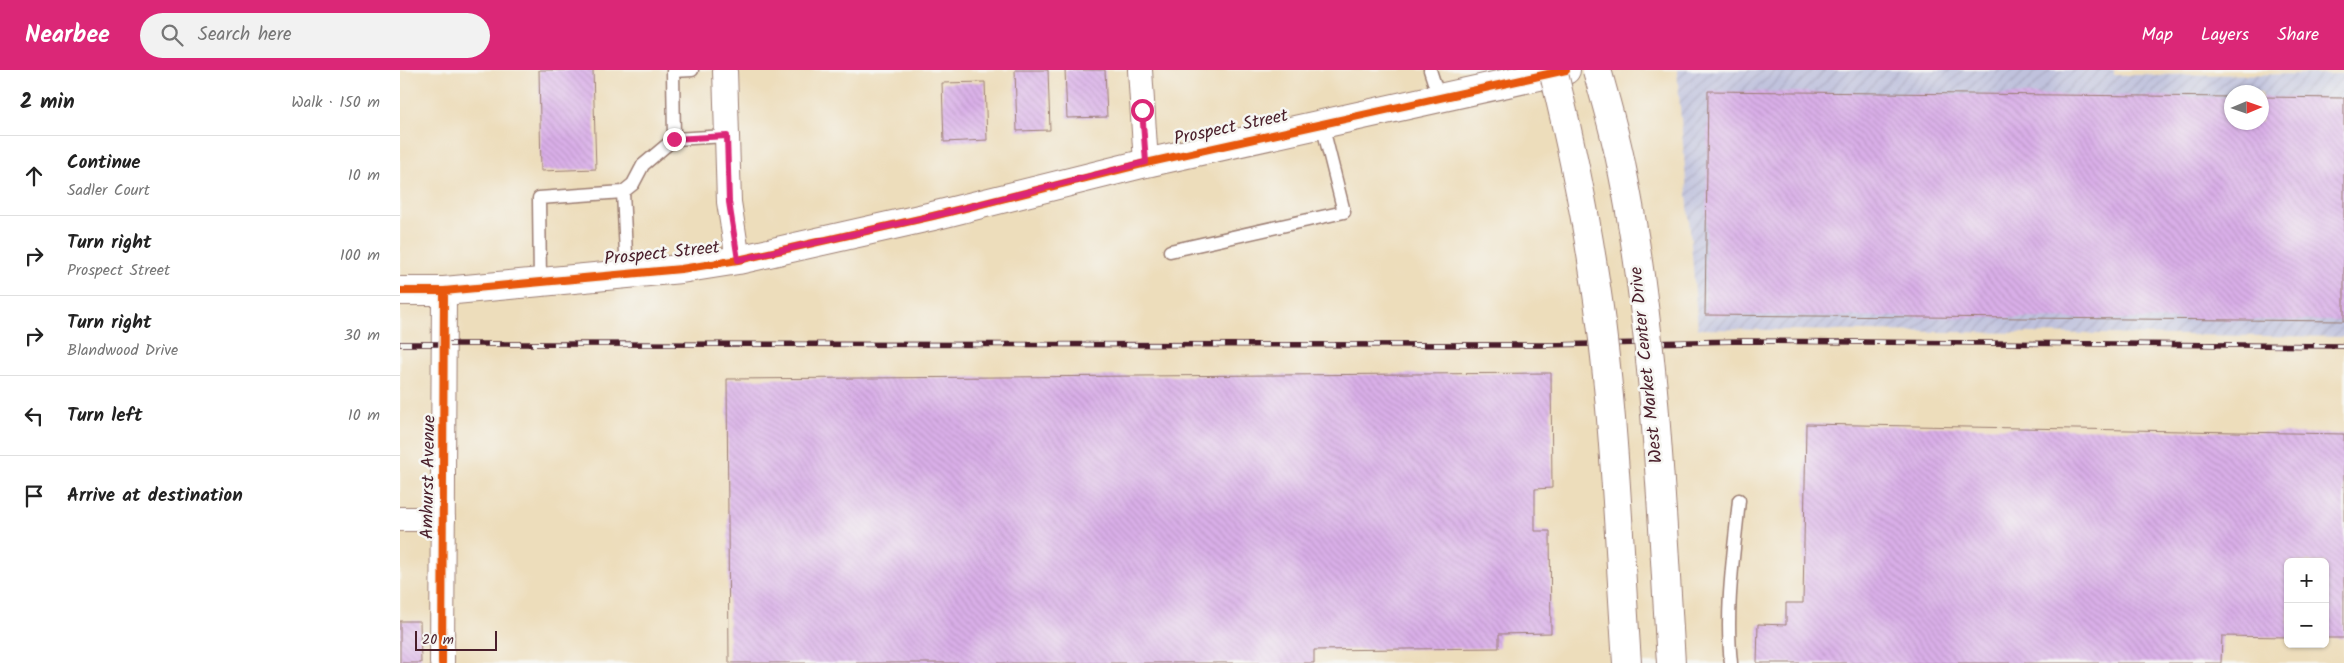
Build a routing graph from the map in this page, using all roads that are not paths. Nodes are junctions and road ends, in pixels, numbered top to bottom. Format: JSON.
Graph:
{"nodes":[{"id":1,"x":673,"y":70,"type":"edge"},
{"id":2,"x":692,"y":70,"type":"edge"},
{"id":3,"x":725,"y":70,"type":"edge"},
{"id":4,"x":1140,"y":70,"type":"edge"},
{"id":5,"x":1430,"y":70,"type":"edge"},
{"id":6,"x":1553,"y":70,"type":"edge"},
{"id":7,"x":1566,"y":70,"type":"edge"},
{"id":8,"x":1597,"y":70,"type":"edge"},
{"id":9,"x":1438,"y":98,"type":"junction"},
{"id":10,"x":1322,"y":124,"type":"junction"},
{"id":11,"x":727,"y":136,"type":"junction"},
{"id":12,"x":674,"y":139,"type":"junction"},
{"id":13,"x":1146,"y":162,"type":"junction"},
{"id":14,"x":622,"y":192,"type":"junction"},
{"id":15,"x":1170,"y":251,"type":"dead end"},
{"id":16,"x":738,"y":260,"type":"junction"},
{"id":17,"x":627,"y":274,"type":"junction"},
{"id":18,"x":540,"y":282,"type":"junction"},
{"id":19,"x":400,"y":291,"type":"edge"},
{"id":20,"x":444,"y":291,"type":"junction"},
{"id":21,"x":1739,"y":500,"type":"dead end"},
{"id":22,"x":400,"y":519,"type":"edge"},
{"id":23,"x":443,"y":519,"type":"junction"},
{"id":24,"x":442,"y":663,"type":"edge"},
{"id":25,"x":1627,"y":663,"type":"edge"},
{"id":26,"x":1671,"y":663,"type":"edge"},
{"id":27,"x":1731,"y":663,"type":"edge"}],
"edges":[{"from":1,"to":2,"type":"lane"},
{"from":1,"to":12,"type":"lane"},
{"from":3,"to":11,"type":"street"},
{"from":4,"to":13,"type":"street"},
{"from":5,"to":9,"type":"lane"},
{"from":6,"to":25,"type":"street","bridge":true},
{"from":7,"to":9,"type":"street","name":"Prospect Street"},
{"from":8,"to":26,"type":"street","name":"West Market Center Drive","bridge":true},
{"from":9,"to":10,"type":"street","name":"Prospect Street"},
{"from":10,"to":13,"type":"street","name":"Prospect Street"},
{"from":10,"to":15,"type":"lane"},
{"from":11,"to":12,"type":"lane"},
{"from":11,"to":16,"type":"street"},
{"from":12,"to":14,"type":"lane"},
{"from":13,"to":16,"type":"street","name":"Prospect Street"},
{"from":14,"to":17,"type":"lane"},
{"from":14,"to":18,"type":"lane"},
{"from":16,"to":17,"type":"street","name":"Prospect Street"},
{"from":17,"to":18,"type":"street","name":"Prospect Street"},
{"from":18,"to":20,"type":"street","name":"Prospect Street"},
{"from":19,"to":20,"type":"street","name":"Prospect Street"},
{"from":20,"to":23,"type":"street","name":"Amhurst Avenue"},
{"from":21,"to":27,"type":"lane"},
{"from":22,"to":23,"type":"street"},
{"from":23,"to":24,"type":"street","name":"Amhurst Avenue"}]}
